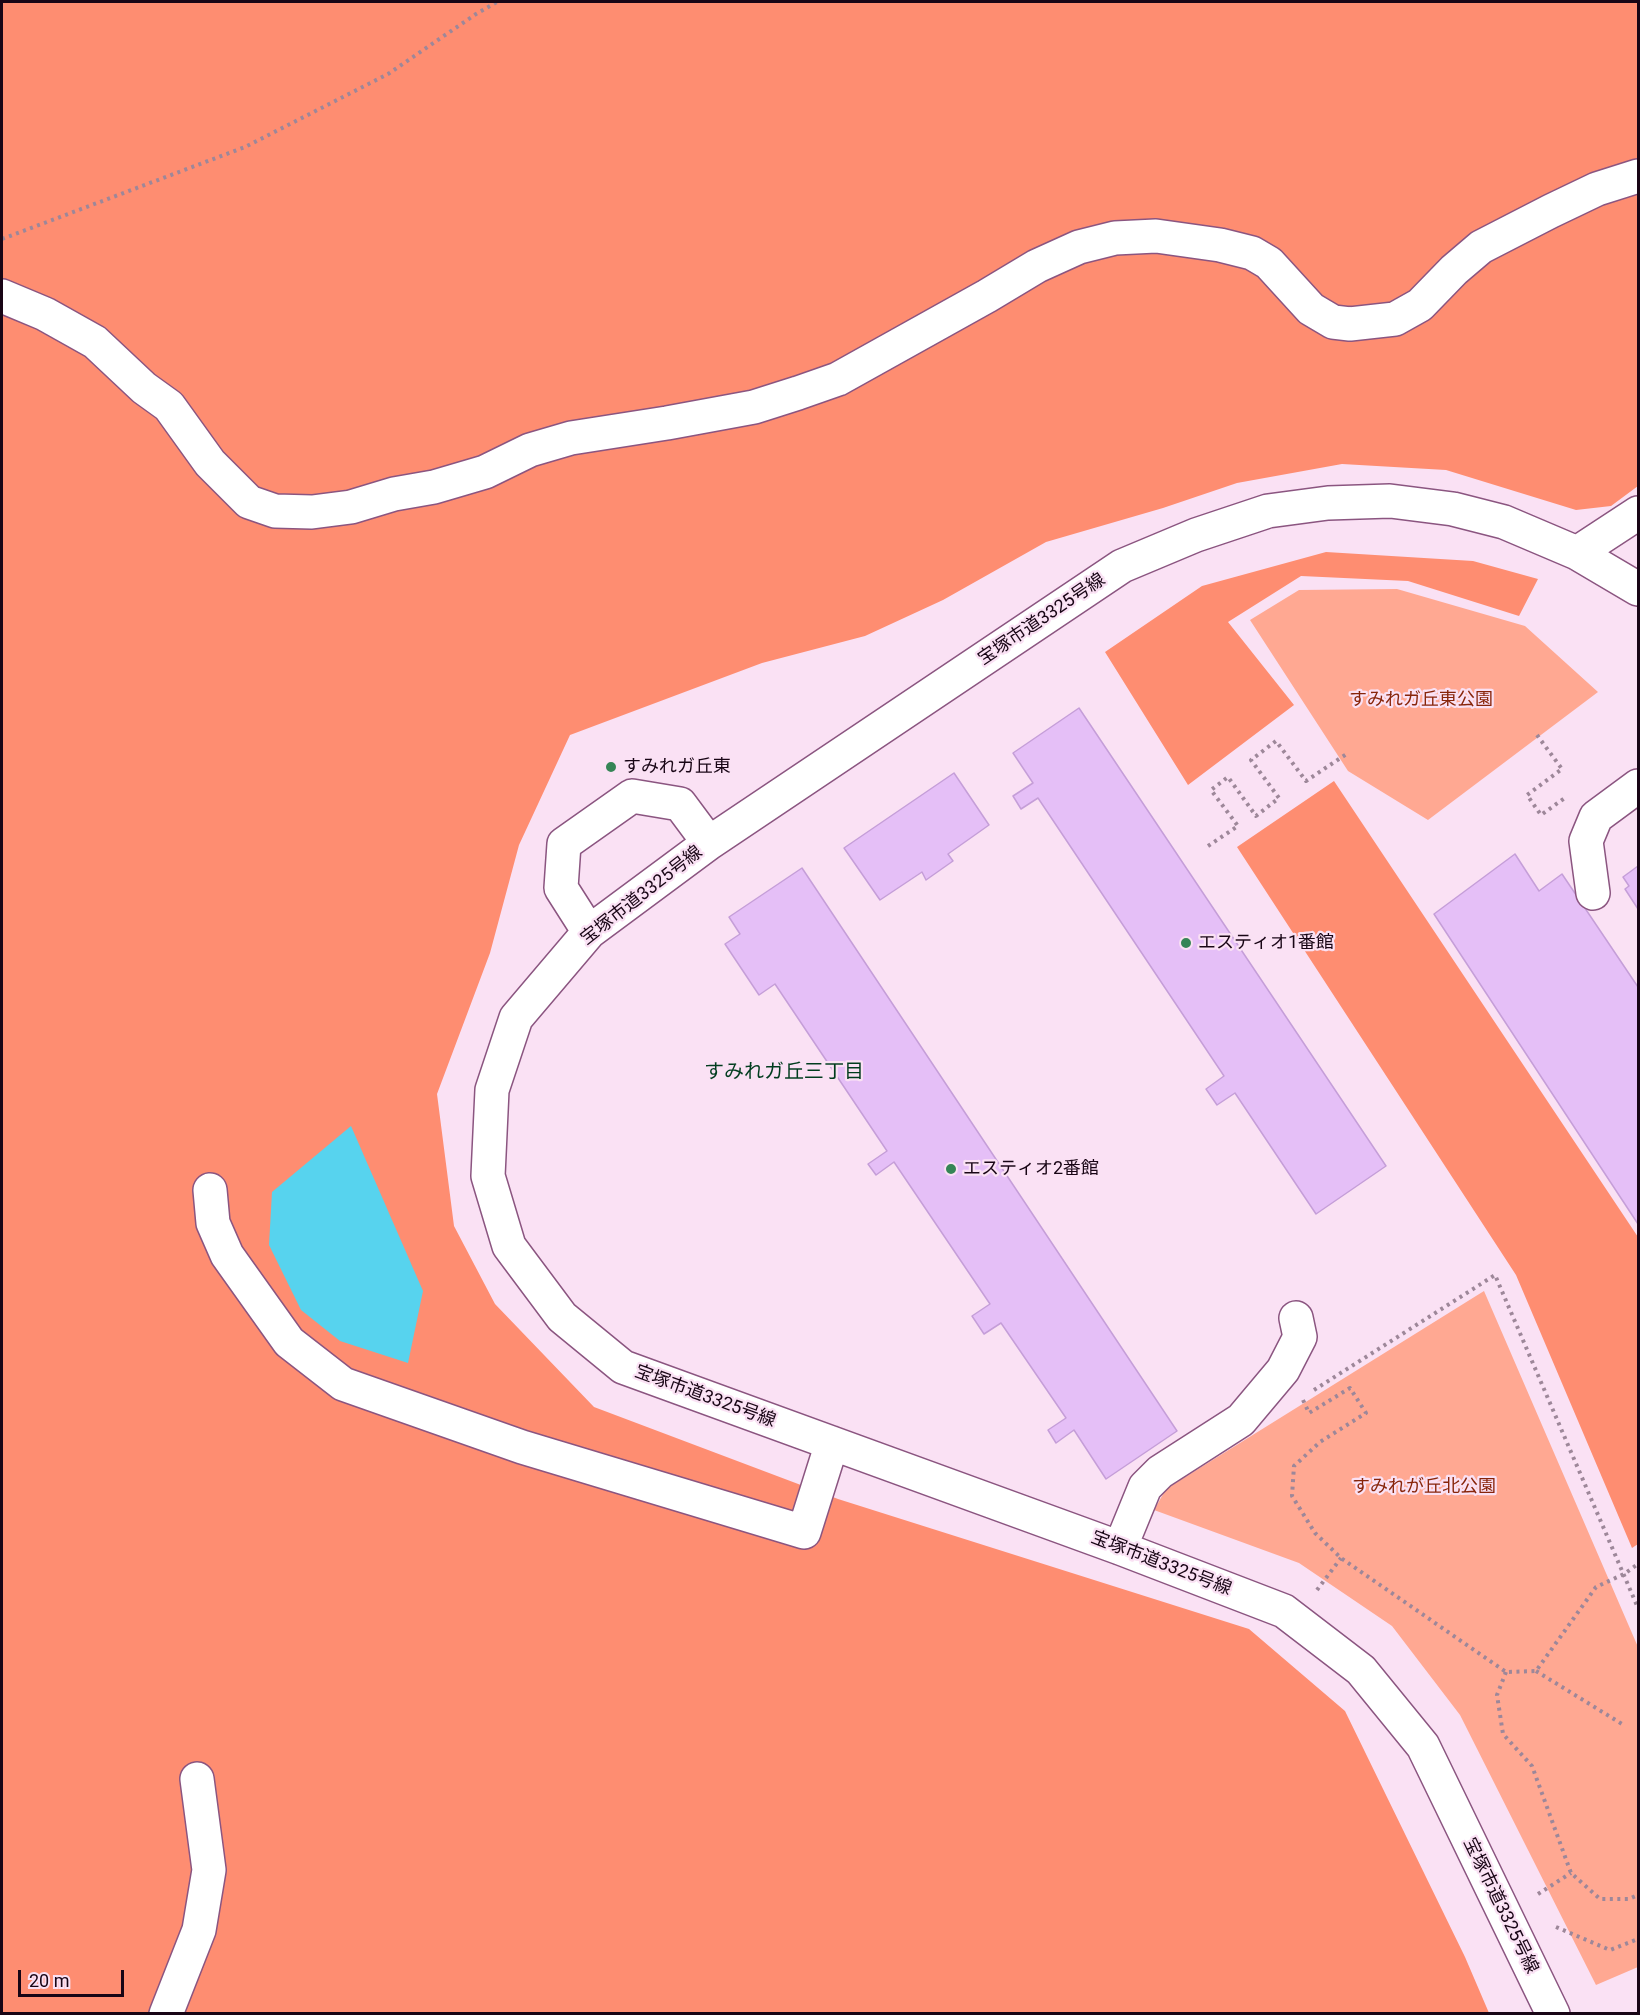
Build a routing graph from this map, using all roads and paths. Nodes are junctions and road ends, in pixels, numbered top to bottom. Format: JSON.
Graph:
{"nodes":[{"id":1,"x":497,"y":2,"type":"edge"},
{"id":2,"x":1638,"y":176,"type":"edge"},
{"id":3,"x":2,"y":239,"type":"edge"},
{"id":4,"x":2,"y":296,"type":"edge"},
{"id":5,"x":1638,"y":513,"type":"edge"},
{"id":6,"x":1577,"y":553,"type":"junction"},
{"id":7,"x":1638,"y":589,"type":"edge"},
{"id":8,"x":1537,"y":735,"type":"dead end"},
{"id":9,"x":1348,"y":753,"type":"dead end"},
{"id":10,"x":1638,"y":786,"type":"edge"},
{"id":11,"x":1567,"y":796,"type":"dead end"},
{"id":12,"x":709,"y":843,"type":"junction"},
{"id":13,"x":1208,"y":846,"type":"dead end"},
{"id":14,"x":1593,"y":893,"type":"dead end"},
{"id":15,"x":589,"y":932,"type":"junction"},
{"id":16,"x":210,"y":1190,"type":"dead end"},
{"id":17,"x":1296,"y":1317,"type":"dead end"},
{"id":18,"x":1312,"y":1391,"type":"dead end"},
{"id":19,"x":1302,"y":1397,"type":"dead end"},
{"id":20,"x":832,"y":1443,"type":"junction"},
{"id":21,"x":1120,"y":1548,"type":"junction"},
{"id":22,"x":1341,"y":1558,"type":"junction"},
{"id":23,"x":1638,"y":1564,"type":"edge"},
{"id":24,"x":1623,"y":1574,"type":"junction"},
{"id":25,"x":1317,"y":1590,"type":"dead end"},
{"id":26,"x":1638,"y":1608,"type":"edge"},
{"id":27,"x":1536,"y":1671,"type":"junction"},
{"id":28,"x":1506,"y":1672,"type":"junction"},
{"id":29,"x":1622,"y":1724,"type":"dead end"},
{"id":30,"x":197,"y":1779,"type":"dead end"},
{"id":31,"x":1571,"y":1873,"type":"junction"},
{"id":32,"x":1538,"y":1894,"type":"dead end"},
{"id":33,"x":1638,"y":1895,"type":"edge"},
{"id":34,"x":1556,"y":1927,"type":"dead end"},
{"id":35,"x":1638,"y":1940,"type":"edge"},
{"id":36,"x":166,"y":2013,"type":"edge"},
{"id":37,"x":1553,"y":2013,"type":"edge"}],
"edges":[{"from":1,"to":3,"type":"path"},
{"from":2,"to":4,"type":"street"},
{"from":5,"to":6,"type":"street"},
{"from":6,"to":7,"type":"street","name":"宝塚市道3325号線"},
{"from":6,"to":12,"type":"street","name":"宝塚市道3325号線"},
{"from":8,"to":11,"type":"path"},
{"from":9,"to":13,"type":"path"},
{"from":10,"to":14,"type":"street"},
{"from":12,"to":15,"type":"street","name":"宝塚市道3325号線"},
{"from":12,"to":15,"type":"street"},
{"from":15,"to":20,"type":"street","name":"宝塚市道3325号線"},
{"from":16,"to":20,"type":"street"},
{"from":17,"to":21,"type":"street"},
{"from":18,"to":24,"type":"path"},
{"from":19,"to":22,"type":"path"},
{"from":20,"to":21,"type":"street","name":"宝塚市道3325号線"},
{"from":21,"to":37,"type":"street","name":"宝塚市道3325号線"},
{"from":22,"to":25,"type":"path"},
{"from":22,"to":28,"type":"path"},
{"from":23,"to":24,"type":"path"},
{"from":24,"to":26,"type":"path"},
{"from":24,"to":27,"type":"path"},
{"from":27,"to":28,"type":"path"},
{"from":27,"to":29,"type":"path"},
{"from":28,"to":31,"type":"path"},
{"from":30,"to":36,"type":"street"},
{"from":31,"to":32,"type":"path"},
{"from":31,"to":33,"type":"path"},
{"from":34,"to":35,"type":"path"}]}
